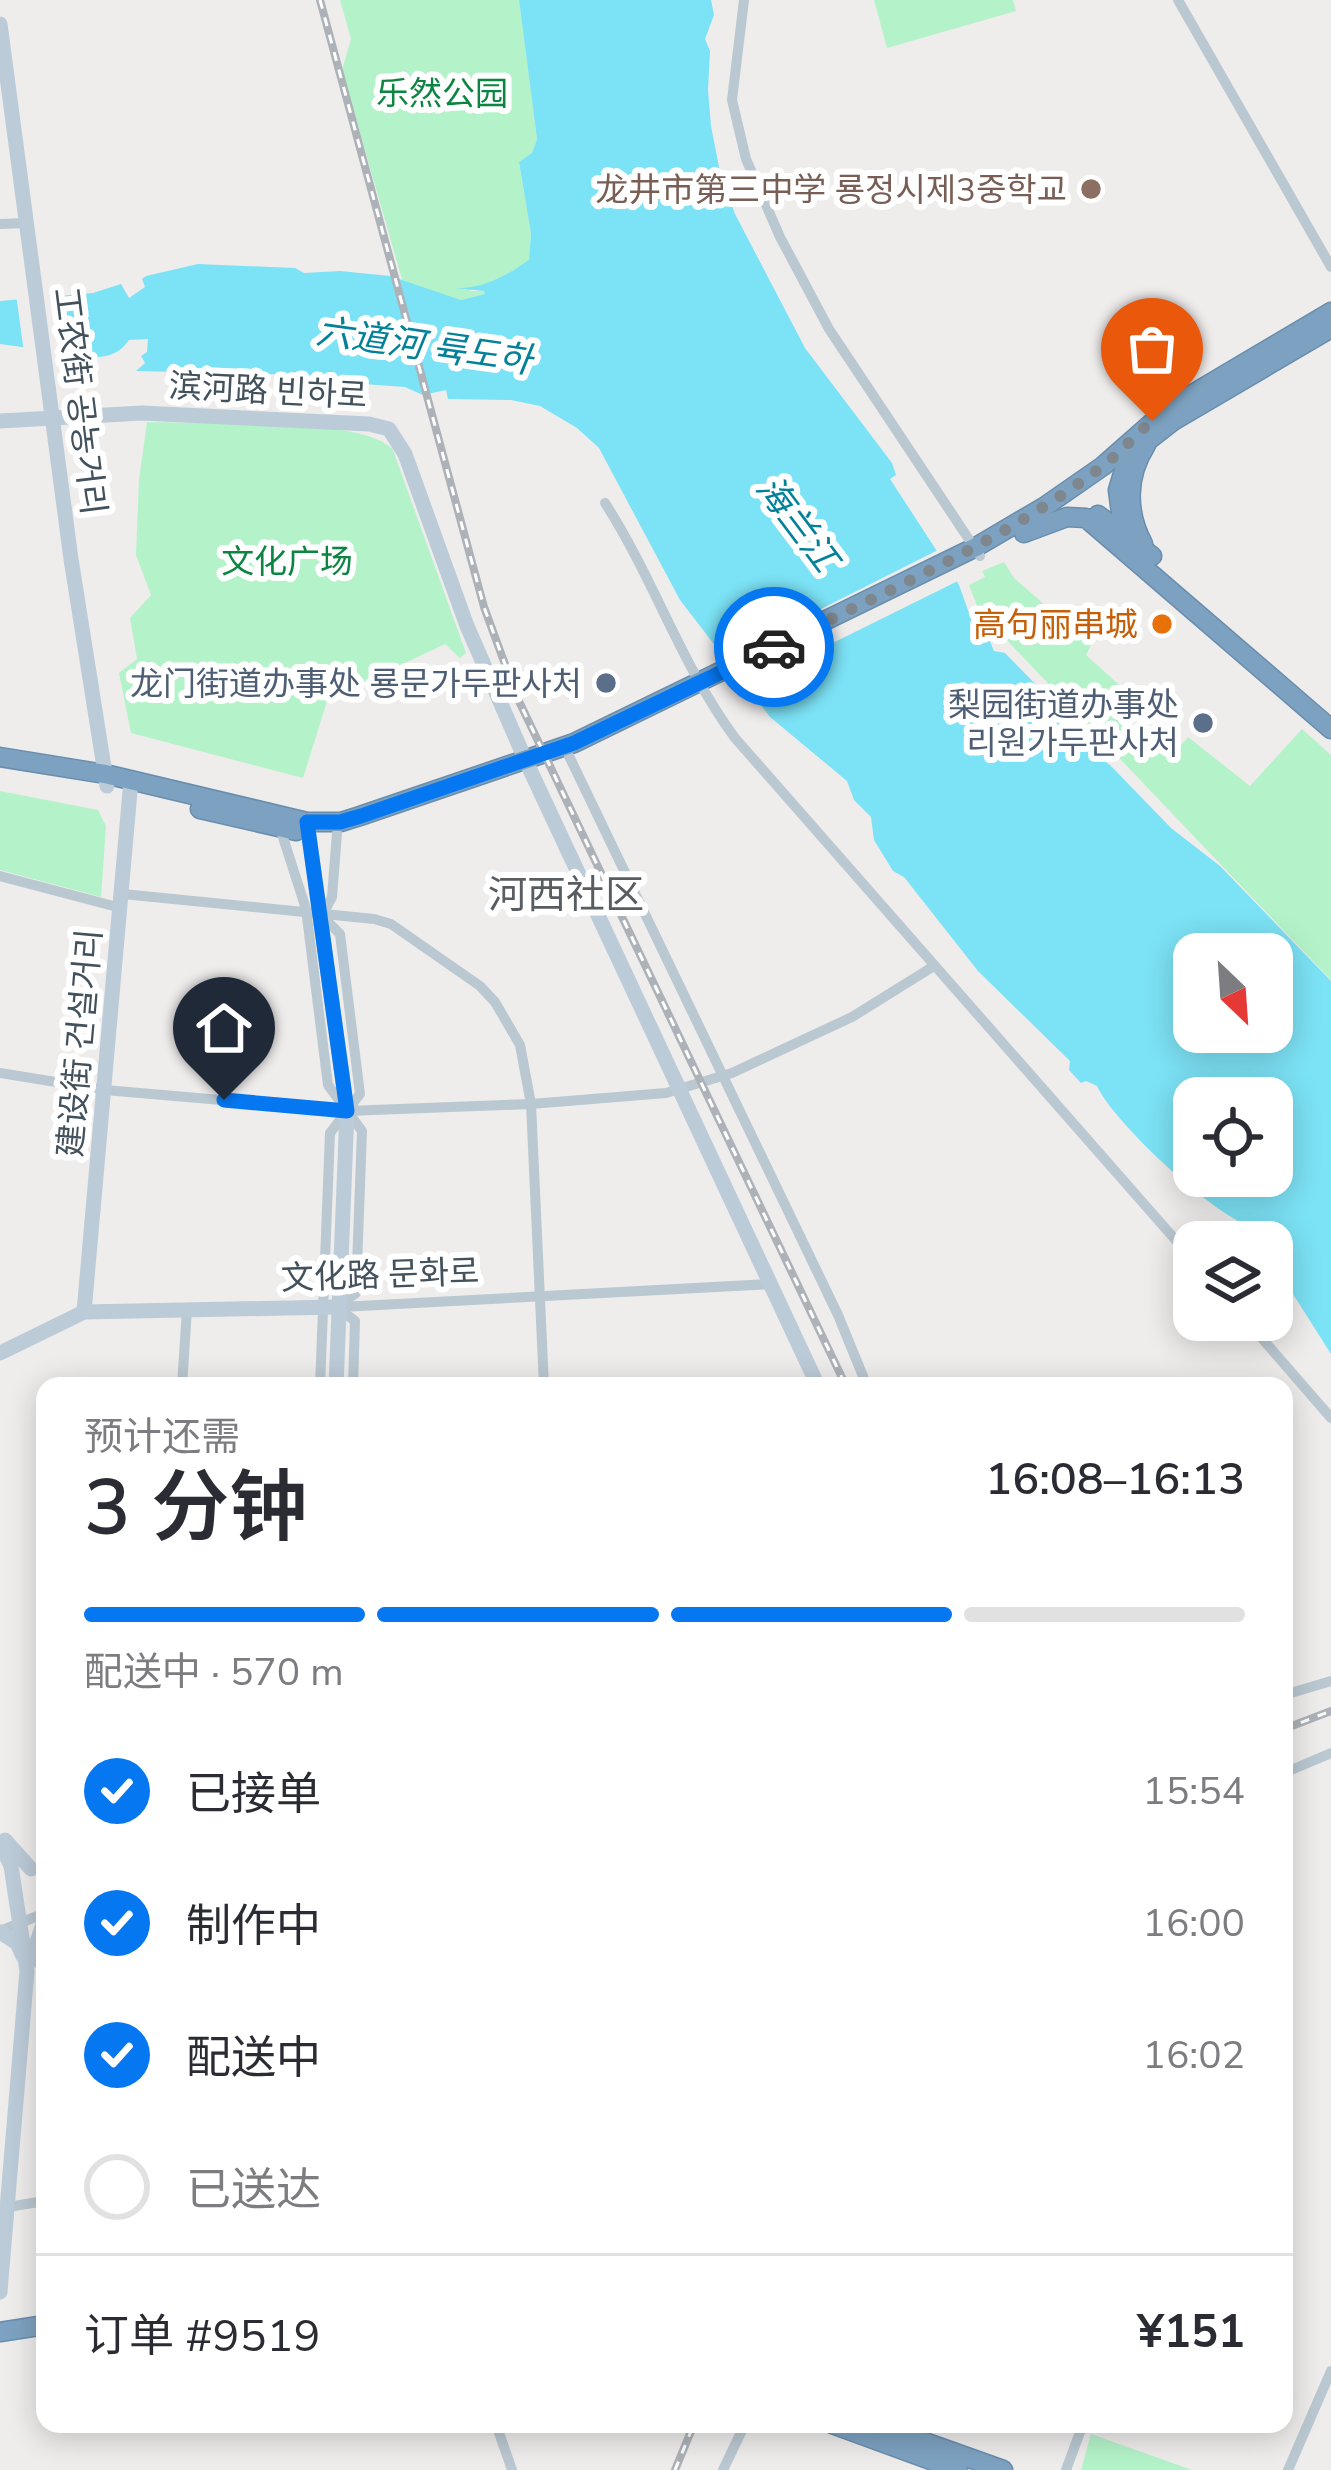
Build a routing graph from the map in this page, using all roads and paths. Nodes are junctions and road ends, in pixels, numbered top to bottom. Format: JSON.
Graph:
{"nodes":[{"id":1,"x":744,"y":0,"type":"edge"},
{"id":2,"x":1178,"y":0,"type":"edge"},
{"id":3,"x":0,"y":24,"type":"edge"},
{"id":4,"x":0,"y":224,"type":"edge"},
{"id":5,"x":28,"y":230,"type":"junction"},
{"id":6,"x":1331,"y":267,"type":"edge"},
{"id":7,"x":1331,"y":312,"type":"edge"},
{"id":8,"x":1331,"y":328,"type":"edge"},
{"id":9,"x":53,"y":417,"type":"junction"},
{"id":10,"x":0,"y":421,"type":"edge"},
{"id":11,"x":1146,"y":434,"type":"junction"},
{"id":12,"x":1124,"y":460,"type":"junction"},
{"id":13,"x":605,"y":503,"type":"dead end"},
{"id":14,"x":1066,"y":504,"type":"junction"},
{"id":15,"x":1044,"y":507,"type":"junction"},
{"id":16,"x":1121,"y":530,"type":"junction"},
{"id":17,"x":1024,"y":533,"type":"junction"},
{"id":18,"x":972,"y":554,"type":"junction"},
{"id":19,"x":1144,"y":557,"type":"junction"},
{"id":20,"x":710,"y":684,"type":"junction"},
{"id":21,"x":1331,"y":714,"type":"edge"},
{"id":22,"x":1331,"y":729,"type":"edge"},
{"id":23,"x":569,"y":756,"type":"junction"},
{"id":24,"x":0,"y":757,"type":"edge"},
{"id":25,"x":528,"y":764,"type":"junction"},
{"id":26,"x":0,"y":766,"type":"edge"},
{"id":27,"x":106,"y":780,"type":"junction"},
{"id":28,"x":131,"y":785,"type":"junction"},
{"id":29,"x":309,"y":828,"type":"junction"},
{"id":30,"x":280,"y":829,"type":"junction"},
{"id":31,"x":337,"y":833,"type":"junction"},
{"id":32,"x":0,"y":876,"type":"edge"},
{"id":33,"x":122,"y":901,"type":"junction"},
{"id":34,"x":314,"y":916,"type":"junction"},
{"id":35,"x":934,"y":966,"type":"junction"},
{"id":36,"x":0,"y":1073,"type":"edge"},
{"id":37,"x":720,"y":1074,"type":"junction"},
{"id":38,"x":105,"y":1090,"type":"junction"},
{"id":39,"x":679,"y":1090,"type":"junction"},
{"id":40,"x":531,"y":1104,"type":"junction"},
{"id":41,"x":347,"y":1111,"type":"junction"},
{"id":42,"x":1173,"y":1237,"type":"edge"},
{"id":43,"x":771,"y":1283,"type":"junction"},
{"id":44,"x":538,"y":1299,"type":"junction"},
{"id":45,"x":330,"y":1307,"type":"junction"},
{"id":46,"x":187,"y":1309,"type":"junction"},
{"id":47,"x":84,"y":1312,"type":"junction"},
{"id":48,"x":1264,"y":1341,"type":"edge"},
{"id":49,"x":0,"y":1353,"type":"edge"},
{"id":50,"x":183,"y":1377,"type":"edge"},
{"id":51,"x":321,"y":1377,"type":"edge"},
{"id":52,"x":335,"y":1377,"type":"edge"},
{"id":53,"x":353,"y":1377,"type":"edge"},
{"id":54,"x":543,"y":1377,"type":"edge"},
{"id":55,"x":814,"y":1377,"type":"edge"},
{"id":56,"x":863,"y":1377,"type":"edge"},
{"id":57,"x":1331,"y":1418,"type":"edge"},
{"id":58,"x":1331,"y":1681,"type":"edge"},
{"id":59,"x":1293,"y":1692,"type":"edge"},
{"id":60,"x":1331,"y":1753,"type":"edge"},
{"id":61,"x":1293,"y":1769,"type":"edge"},
{"id":62,"x":0,"y":1839,"type":"edge"},
{"id":63,"x":36,"y":1866,"type":"edge"},
{"id":64,"x":36,"y":1871,"type":"edge"},
{"id":65,"x":17,"y":1903,"type":"junction"},
{"id":66,"x":36,"y":1915,"type":"edge"},
{"id":67,"x":0,"y":1931,"type":"edge"},
{"id":68,"x":36,"y":1944,"type":"edge"},
{"id":69,"x":27,"y":1971,"type":"junction"},
{"id":70,"x":36,"y":2202,"type":"edge"},
{"id":71,"x":4,"y":2207,"type":"edge"},
{"id":72,"x":0,"y":2292,"type":"edge"},
{"id":73,"x":36,"y":2315,"type":"edge"},
{"id":74,"x":0,"y":2321,"type":"edge"},
{"id":75,"x":36,"y":2326,"type":"edge"},
{"id":76,"x":0,"y":2332,"type":"edge"},
{"id":77,"x":1331,"y":2371,"type":"edge"},
{"id":78,"x":499,"y":2433,"type":"edge"},
{"id":79,"x":742,"y":2433,"type":"edge"},
{"id":80,"x":854,"y":2433,"type":"edge"},
{"id":81,"x":899,"y":2433,"type":"edge"},
{"id":82,"x":1080,"y":2433,"type":"edge"},
{"id":83,"x":936,"y":2466,"type":"edge"},
{"id":84,"x":512,"y":2470,"type":"edge"},
{"id":85,"x":724,"y":2470,"type":"edge"},
{"id":86,"x":958,"y":2470,"type":"edge"},
{"id":87,"x":1004,"y":2470,"type":"edge"},
{"id":88,"x":1066,"y":2470,"type":"edge"},
{"id":89,"x":1288,"y":2470,"type":"edge"}],
"edges":[{"from":1,"to":18,"type":"street"},
{"from":2,"to":6,"type":"street"},
{"from":3,"to":5,"type":"street","name":"工农街 공농거리"},
{"from":4,"to":5,"type":"street"},
{"from":5,"to":9,"type":"street","name":"工农街 공농거리"},
{"from":7,"to":11,"type":"highway"},
{"from":8,"to":11,"type":"highway"},
{"from":9,"to":10,"type":"street","name":"滨河路 빈하로"},
{"from":9,"to":25,"type":"street","name":"滨河路 빈하로"},
{"from":9,"to":27,"type":"street","name":"工农街 공농거리"},
{"from":11,"to":12,"type":"highway"},
{"from":11,"to":15,"type":"highway"},
{"from":11,"to":19,"type":"highway"},
{"from":12,"to":14,"type":"highway"},
{"from":12,"to":16,"type":"highway"},
{"from":13,"to":20,"type":"street"},
{"from":14,"to":15,"type":"highway"},
{"from":14,"to":16,"type":"highway"},
{"from":14,"to":17,"type":"highway"},
{"from":15,"to":18,"type":"highway"},
{"from":16,"to":19,"type":"highway"},
{"from":17,"to":18,"type":"highway"},
{"from":17,"to":19,"type":"highway"},
{"from":18,"to":20,"type":"highway"},
{"from":19,"to":21,"type":"highway"},
{"from":19,"to":22,"type":"highway"},
{"from":20,"to":23,"type":"highway"},
{"from":20,"to":25,"type":"highway"},
{"from":20,"to":35,"type":"street"},
{"from":23,"to":25,"type":"highway"},
{"from":23,"to":37,"type":"street"},
{"from":24,"to":27,"type":"highway"},
{"from":25,"to":29,"type":"highway"},
{"from":25,"to":31,"type":"highway"},
{"from":25,"to":39,"type":"street"},
{"from":26,"to":27,"type":"highway"},
{"from":27,"to":28,"type":"highway"},
{"from":28,"to":29,"type":"highway"},
{"from":28,"to":30,"type":"highway"},
{"from":28,"to":33,"type":"street","name":"建设街 건설거리"},
{"from":29,"to":30,"type":"highway"},
{"from":29,"to":31,"type":"highway"},
{"from":29,"to":34,"type":"street"},
{"from":30,"to":34,"type":"street"},
{"from":31,"to":34,"type":"street"},
{"from":32,"to":33,"type":"street"},
{"from":33,"to":34,"type":"street"},
{"from":33,"to":38,"type":"street","name":"建设街 건설거리"},
{"from":34,"to":40,"type":"street"},
{"from":34,"to":41,"type":"street"},
{"from":35,"to":37,"type":"street"},
{"from":35,"to":42,"type":"street"},
{"from":36,"to":38,"type":"street"},
{"from":37,"to":39,"type":"street"},
{"from":37,"to":56,"type":"street"},
{"from":38,"to":41,"type":"street"},
{"from":38,"to":47,"type":"street","name":"建设街 건설거리"},
{"from":39,"to":40,"type":"street"},
{"from":39,"to":43,"type":"street"},
{"from":40,"to":41,"type":"street"},
{"from":40,"to":44,"type":"street"},
{"from":41,"to":45,"type":"street"},
{"from":43,"to":44,"type":"street","name":"文化路 문화로"},
{"from":43,"to":55,"type":"street"},
{"from":44,"to":45,"type":"street","name":"文化路 문화로"},
{"from":44,"to":54,"type":"street"},
{"from":45,"to":46,"type":"street","name":"文化路 문화로"},
{"from":45,"to":51,"type":"street"},
{"from":45,"to":52,"type":"street"},
{"from":45,"to":53,"type":"street"},
{"from":46,"to":47,"type":"street","name":"文化路 문화로"},
{"from":46,"to":50,"type":"street"},
{"from":47,"to":49,"type":"street","name":"文化路 문화로"},
{"from":48,"to":57,"type":"street"},
{"from":58,"to":59,"type":"street"},
{"from":60,"to":61,"type":"street"},
{"from":62,"to":63,"type":"street"},
{"from":62,"to":65,"type":"street"},
{"from":64,"to":65,"type":"street"},
{"from":65,"to":66,"type":"street"},
{"from":65,"to":67,"type":"street"},
{"from":65,"to":67,"type":"street"},
{"from":65,"to":69,"type":"street"},
{"from":67,"to":69,"type":"street"},
{"from":68,"to":69,"type":"street"},
{"from":69,"to":71,"type":"street"},
{"from":70,"to":71,"type":"street"},
{"from":71,"to":72,"type":"street"},
{"from":73,"to":74,"type":"highway"},
{"from":75,"to":76,"type":"highway"},
{"from":77,"to":89,"type":"street"},
{"from":78,"to":84,"type":"street"},
{"from":79,"to":85,"type":"street"},
{"from":80,"to":83,"type":"highway"},
{"from":81,"to":87,"type":"highway"},
{"from":82,"to":88,"type":"street"},
{"from":83,"to":86,"type":"highway"}]}
